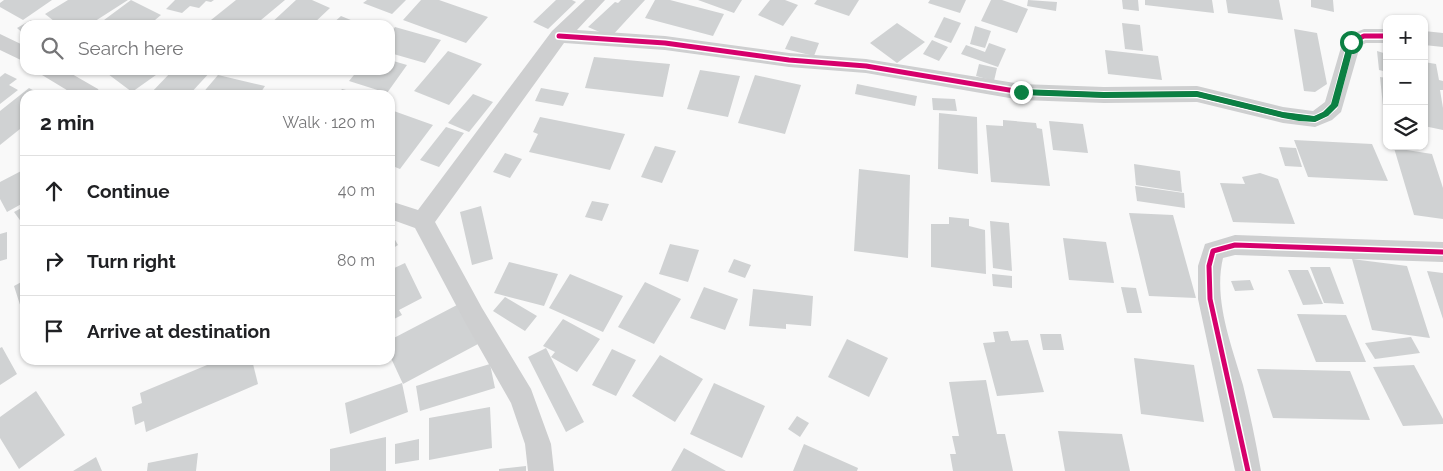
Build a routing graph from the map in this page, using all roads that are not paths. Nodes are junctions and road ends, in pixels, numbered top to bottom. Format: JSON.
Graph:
{"nodes":[{"id":1,"x":589,"y":2,"type":"edge"},
{"id":2,"x":559,"y":36,"type":"junction"},
{"id":3,"x":1383,"y":36,"type":"edge"},
{"id":4,"x":1428,"y":38,"type":"edge"},
{"id":5,"x":0,"y":40,"type":"edge"},
{"id":6,"x":1443,"y":40,"type":"edge"},
{"id":7,"x":20,"y":53,"type":"edge"},
{"id":8,"x":57,"y":75,"type":"edge"},
{"id":9,"x":83,"y":90,"type":"edge"},
{"id":10,"x":395,"y":212,"type":"edge"},
{"id":11,"x":422,"y":221,"type":"junction"},
{"id":12,"x":1443,"y":252,"type":"edge"},
{"id":13,"x":541,"y":471,"type":"edge"},
{"id":14,"x":1248,"y":471,"type":"edge"}],
"edges":[{"from":1,"to":2,"type":"street"},
{"from":2,"to":3,"type":"street"},
{"from":2,"to":11,"type":"street"},
{"from":4,"to":6,"type":"street"},
{"from":5,"to":7,"type":"street"},
{"from":8,"to":9,"type":"street"},
{"from":10,"to":11,"type":"street"},
{"from":11,"to":13,"type":"street"},
{"from":12,"to":14,"type":"street"}]}
